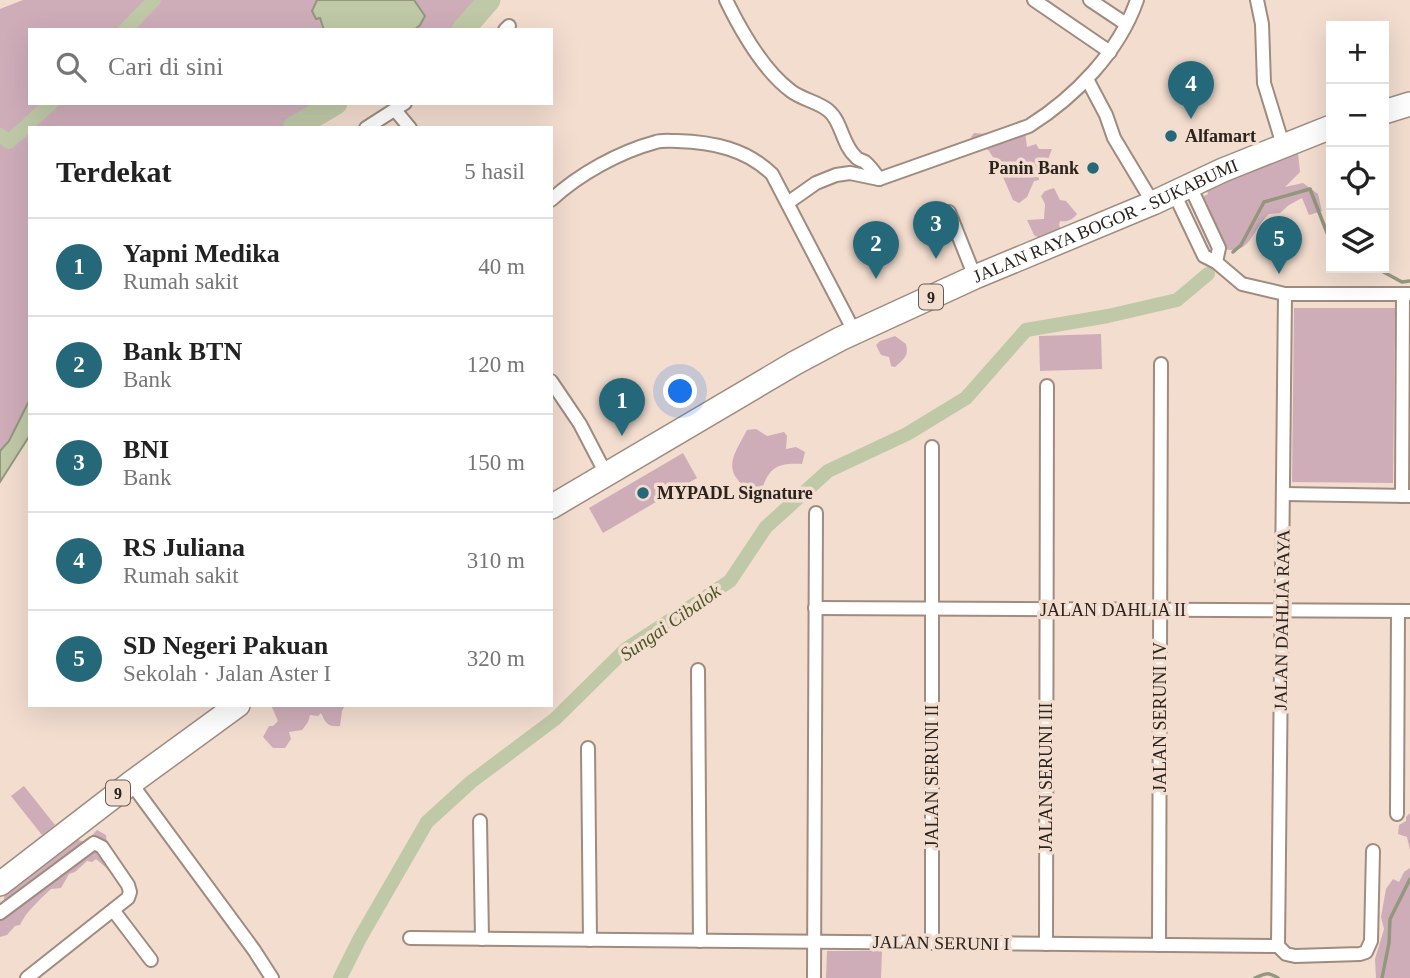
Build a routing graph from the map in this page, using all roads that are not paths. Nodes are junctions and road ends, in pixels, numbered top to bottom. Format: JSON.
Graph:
{"nodes":[{"id":1,"x":726,"y":0,"type":"edge"},
{"id":2,"x":1090,"y":0,"type":"edge"},
{"id":3,"x":1137,"y":0,"type":"edge"},
{"id":4,"x":1257,"y":0,"type":"edge"},
{"id":5,"x":1041,"y":2,"type":"edge"},
{"id":6,"x":1126,"y":24,"type":"junction"},
{"id":7,"x":1110,"y":52,"type":"junction"},
{"id":8,"x":1087,"y":79,"type":"junction"},
{"id":9,"x":1410,"y":104,"type":"edge"},
{"id":10,"x":400,"y":106,"type":"edge"},
{"id":11,"x":1389,"y":110,"type":"edge"},
{"id":12,"x":369,"y":126,"type":"edge"},
{"id":13,"x":409,"y":126,"type":"edge"},
{"id":14,"x":1326,"y":129,"type":"edge"},
{"id":15,"x":1283,"y":145,"type":"junction"},
{"id":16,"x":879,"y":179,"type":"junction"},
{"id":17,"x":1172,"y":194,"type":"junction"},
{"id":18,"x":553,"y":196,"type":"edge"},
{"id":19,"x":789,"y":202,"type":"junction"},
{"id":20,"x":949,"y":212,"type":"dead end"},
{"id":21,"x":975,"y":277,"type":"junction"},
{"id":22,"x":1285,"y":294,"type":"junction"},
{"id":23,"x":1407,"y":294,"type":"edge"},
{"id":24,"x":855,"y":333,"type":"junction"},
{"id":25,"x":1161,"y":364,"type":"dead end"},
{"id":26,"x":553,"y":385,"type":"edge"},
{"id":27,"x":1047,"y":386,"type":"dead end"},
{"id":28,"x":932,"y":447,"type":"dead end"},
{"id":29,"x":606,"y":474,"type":"junction"},
{"id":30,"x":1283,"y":494,"type":"junction"},
{"id":31,"x":1406,"y":496,"type":"edge"},
{"id":32,"x":553,"y":506,"type":"edge"},
{"id":33,"x":816,"y":513,"type":"dead end"},
{"id":34,"x":815,"y":608,"type":"junction"},
{"id":35,"x":932,"y":609,"type":"junction"},
{"id":36,"x":1047,"y":609,"type":"junction"},
{"id":37,"x":1160,"y":610,"type":"junction"},
{"id":38,"x":1282,"y":610,"type":"junction"},
{"id":39,"x":1404,"y":611,"type":"edge"},
{"id":40,"x":698,"y":670,"type":"dead end"},
{"id":41,"x":235,"y":707,"type":"edge"},
{"id":42,"x":588,"y":748,"type":"dead end"},
{"id":43,"x":131,"y":783,"type":"junction"},
{"id":44,"x":1396,"y":814,"type":"dead end"},
{"id":45,"x":480,"y":821,"type":"dead end"},
{"id":46,"x":1373,"y":851,"type":"dead end"},
{"id":47,"x":0,"y":884,"type":"edge"},
{"id":48,"x":113,"y":910,"type":"junction"},
{"id":49,"x":0,"y":913,"type":"edge"},
{"id":50,"x":410,"y":938,"type":"dead end"},
{"id":51,"x":482,"y":939,"type":"junction"},
{"id":52,"x":590,"y":940,"type":"junction"},
{"id":53,"x":700,"y":941,"type":"junction"},
{"id":54,"x":814,"y":942,"type":"junction"},
{"id":55,"x":932,"y":943,"type":"junction"},
{"id":56,"x":1046,"y":944,"type":"junction"},
{"id":57,"x":1159,"y":945,"type":"junction"},
{"id":58,"x":1278,"y":946,"type":"junction"},
{"id":59,"x":152,"y":960,"type":"dead end"},
{"id":60,"x":27,"y":978,"type":"edge"},
{"id":61,"x":272,"y":978,"type":"edge"},
{"id":62,"x":814,"y":978,"type":"edge"}],
"edges":[{"from":1,"to":16,"type":"street"},
{"from":2,"to":6,"type":"street"},
{"from":3,"to":6,"type":"street"},
{"from":4,"to":15,"type":"street"},
{"from":5,"to":7,"type":"street"},
{"from":6,"to":7,"type":"street"},
{"from":7,"to":8,"type":"street"},
{"from":8,"to":16,"type":"street"},
{"from":8,"to":17,"type":"street"},
{"from":9,"to":11,"type":"highway"},
{"from":10,"to":12,"type":"street"},
{"from":10,"to":13,"type":"street"},
{"from":14,"to":15,"type":"highway","name":"JALAN RAYA BOGOR - SUKABUMI","number":"9"},
{"from":15,"to":17,"type":"highway","name":"JALAN RAYA BOGOR - SUKABUMI","number":"9"},
{"from":16,"to":19,"type":"street"},
{"from":17,"to":21,"type":"highway","name":"JALAN RAYA BOGOR - SUKABUMI","number":"9"},
{"from":17,"to":22,"type":"street"},
{"from":18,"to":19,"type":"street"},
{"from":19,"to":24,"type":"street"},
{"from":20,"to":21,"type":"street"},
{"from":21,"to":24,"type":"highway","name":"JALAN RAYA BOGOR - SUKABUMI","number":"9"},
{"from":22,"to":23,"type":"street"},
{"from":22,"to":30,"type":"street","name":"JALAN DAHLIA RAYA"},
{"from":23,"to":31,"type":"street"},
{"from":24,"to":29,"type":"highway","name":"JALAN RAYA BOGOR - SUKABUMI","number":"9"},
{"from":25,"to":37,"type":"street","name":"JALAN SERUNI IV"},
{"from":26,"to":29,"type":"street"},
{"from":27,"to":36,"type":"street","name":"JALAN SERUNI III"},
{"from":28,"to":35,"type":"street","name":"JALAN SERUNI II"},
{"from":29,"to":32,"type":"highway","name":"JALAN RAYA BOGOR - SUKABUMI","number":"9"},
{"from":30,"to":31,"type":"street"},
{"from":30,"to":38,"type":"street","name":"JALAN DAHLIA RAYA"},
{"from":33,"to":34,"type":"street"},
{"from":34,"to":35,"type":"street","name":"JALAN DAHLIA II"},
{"from":34,"to":54,"type":"street"},
{"from":35,"to":36,"type":"street","name":"JALAN DAHLIA II"},
{"from":35,"to":55,"type":"street","name":"JALAN SERUNI II"},
{"from":36,"to":37,"type":"street","name":"JALAN DAHLIA II"},
{"from":36,"to":56,"type":"street","name":"JALAN SERUNI III"},
{"from":37,"to":38,"type":"street","name":"JALAN DAHLIA II"},
{"from":37,"to":57,"type":"street","name":"JALAN SERUNI IV"},
{"from":38,"to":39,"type":"street","name":"JALAN DAHLIA II"},
{"from":38,"to":58,"type":"street","name":"JALAN DAHLIA RAYA"},
{"from":39,"to":44,"type":"street"},
{"from":40,"to":53,"type":"street"},
{"from":41,"to":43,"type":"highway","number":"9"},
{"from":42,"to":52,"type":"street"},
{"from":43,"to":47,"type":"highway","number":"9"},
{"from":43,"to":61,"type":"street"},
{"from":45,"to":51,"type":"street"},
{"from":46,"to":58,"type":"street","name":"JALAN SERUNI I"},
{"from":48,"to":49,"type":"street"},
{"from":48,"to":59,"type":"street"},
{"from":48,"to":60,"type":"street"},
{"from":50,"to":51,"type":"street","name":"JALAN SERUNI I"},
{"from":51,"to":52,"type":"street","name":"JALAN SERUNI I"},
{"from":52,"to":53,"type":"street","name":"JALAN SERUNI I"},
{"from":53,"to":54,"type":"street","name":"JALAN SERUNI I"},
{"from":54,"to":55,"type":"street","name":"JALAN SERUNI I"},
{"from":54,"to":62,"type":"street"},
{"from":55,"to":56,"type":"street","name":"JALAN SERUNI I"},
{"from":56,"to":57,"type":"street","name":"JALAN SERUNI I"},
{"from":57,"to":58,"type":"street","name":"JALAN SERUNI I"}]}
